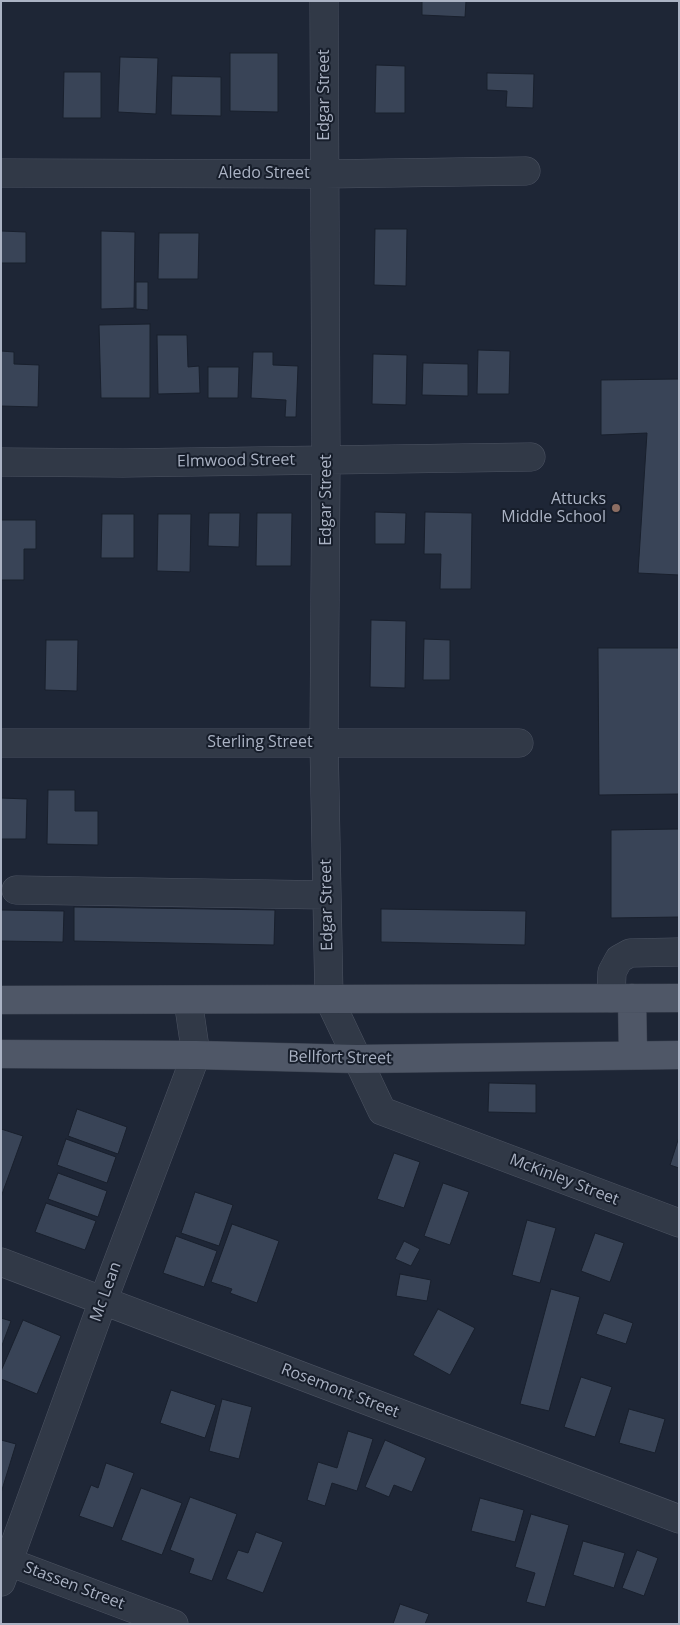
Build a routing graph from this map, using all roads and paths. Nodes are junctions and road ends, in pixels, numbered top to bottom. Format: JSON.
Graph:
{"nodes":[{"id":1,"x":324,"y":1,"type":"edge"},
{"id":2,"x":526,"y":171,"type":"dead end"},
{"id":3,"x":1,"y":173,"type":"edge"},
{"id":4,"x":324,"y":174,"type":"junction"},
{"id":5,"x":530,"y":457,"type":"dead end"},
{"id":6,"x":326,"y":459,"type":"junction"},
{"id":7,"x":1,"y":462,"type":"edge"},
{"id":8,"x":324,"y":742,"type":"junction"},
{"id":9,"x":1,"y":743,"type":"edge"},
{"id":10,"x":518,"y":743,"type":"dead end"},
{"id":11,"x":16,"y":890,"type":"dead end"},
{"id":12,"x":327,"y":895,"type":"junction"},
{"id":13,"x":679,"y":952,"type":"edge"},
{"id":14,"x":621,"y":998,"type":"junction"},
{"id":15,"x":679,"y":998,"type":"edge"},
{"id":16,"x":329,"y":999,"type":"junction"},
{"id":17,"x":1,"y":1000,"type":"edge"},
{"id":18,"x":188,"y":1000,"type":"junction"},
{"id":19,"x":1,"y":1054,"type":"edge"},
{"id":20,"x":196,"y":1055,"type":"junction"},
{"id":21,"x":633,"y":1055,"type":"junction"},
{"id":22,"x":679,"y":1055,"type":"edge"},
{"id":23,"x":357,"y":1059,"type":"junction"},
{"id":24,"x":679,"y":1223,"type":"edge"},
{"id":25,"x":1,"y":1262,"type":"edge"},
{"id":26,"x":103,"y":1301,"type":"junction"},
{"id":27,"x":679,"y":1519,"type":"edge"},
{"id":28,"x":4,"y":1568,"type":"edge"},
{"id":29,"x":174,"y":1624,"type":"edge"}],
"edges":[{"from":1,"to":4,"type":"street","name":"Edgar Street"},
{"from":2,"to":4,"type":"street","name":"Aledo Street"},
{"from":3,"to":4,"type":"street","name":"Aledo Street"},
{"from":4,"to":6,"type":"street","name":"Edgar Street"},
{"from":5,"to":6,"type":"street","name":"Elmwood Street"},
{"from":6,"to":7,"type":"street","name":"Elmwood Street"},
{"from":6,"to":8,"type":"street","name":"Edgar Street"},
{"from":8,"to":9,"type":"street","name":"Sterling Street"},
{"from":8,"to":10,"type":"street","name":"Sterling Street"},
{"from":8,"to":12,"type":"street","name":"Edgar Street"},
{"from":11,"to":12,"type":"street"},
{"from":12,"to":16,"type":"street","name":"Edgar Street"},
{"from":13,"to":14,"type":"street"},
{"from":14,"to":15,"type":"main road"},
{"from":14,"to":16,"type":"main road"},
{"from":14,"to":21,"type":"main road"},
{"from":16,"to":18,"type":"main road"},
{"from":16,"to":23,"type":"street","name":"McKinley Street"},
{"from":17,"to":18,"type":"main road"},
{"from":18,"to":20,"type":"street","name":"Mc Lean"},
{"from":19,"to":20,"type":"main road","name":"Bellfort Street"},
{"from":20,"to":23,"type":"main road","name":"Bellfort Street"},
{"from":20,"to":26,"type":"street","name":"Mc Lean"},
{"from":21,"to":22,"type":"main road","name":"Bellfort Street"},
{"from":21,"to":23,"type":"main road","name":"Bellfort Street"},
{"from":23,"to":24,"type":"street","name":"McKinley Street"},
{"from":25,"to":26,"type":"street","name":"Rosemont Street"},
{"from":26,"to":27,"type":"street","name":"Rosemont Street"},
{"from":26,"to":28,"type":"street","name":"Mc Lean"},
{"from":28,"to":29,"type":"street","name":"Stassen Street"}]}
